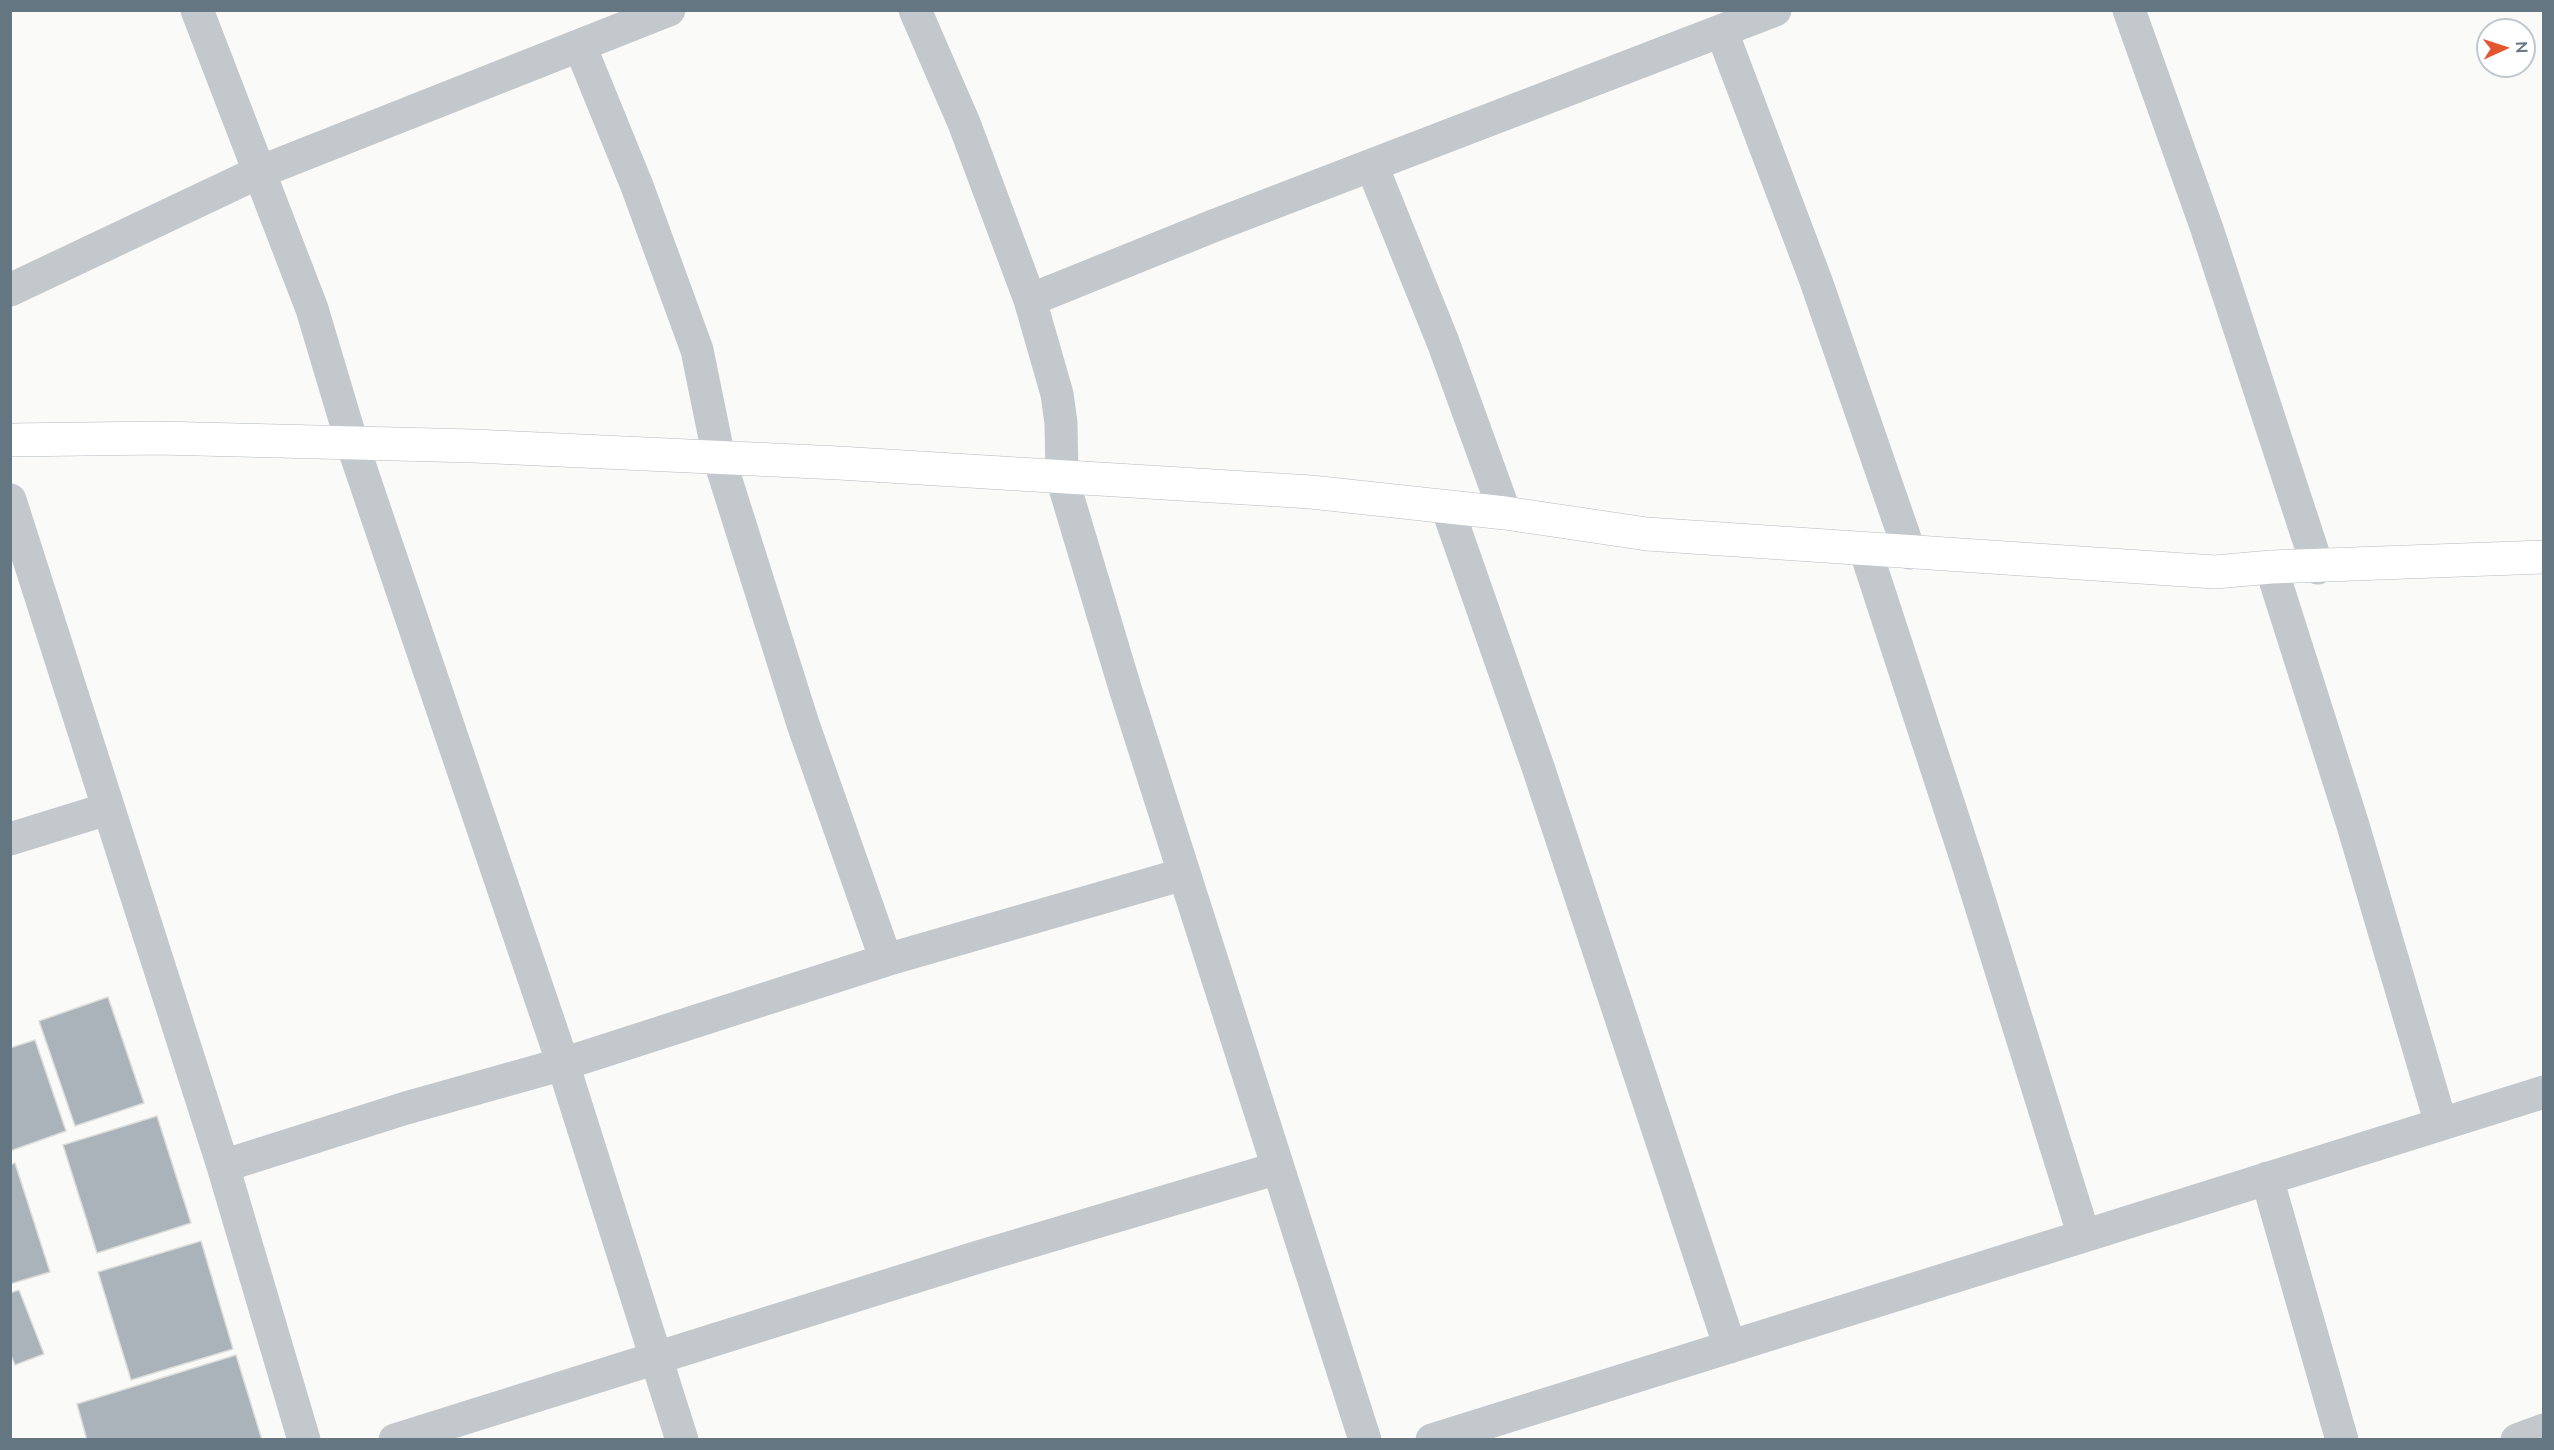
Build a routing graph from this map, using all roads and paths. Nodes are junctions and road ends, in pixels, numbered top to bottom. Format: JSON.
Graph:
{"nodes":[{"id":1,"x":197,"y":10,"type":"edge"},
{"id":2,"x":669,"y":10,"type":"edge"},
{"id":3,"x":915,"y":10,"type":"edge"},
{"id":4,"x":1775,"y":10,"type":"edge"},
{"id":5,"x":2129,"y":10,"type":"edge"},
{"id":6,"x":1722,"y":32,"type":"junction"},
{"id":7,"x":580,"y":46,"type":"junction"},
{"id":8,"x":1372,"y":166,"type":"junction"},
{"id":9,"x":257,"y":173,"type":"junction"},
{"id":10,"x":10,"y":290,"type":"edge"},
{"id":11,"x":1030,"y":300,"type":"junction"},
{"id":12,"x":10,"y":440,"type":"edge"},
{"id":13,"x":352,"y":443,"type":"junction"},
{"id":14,"x":719,"y":458,"type":"junction"},
{"id":15,"x":1062,"y":478,"type":"junction"},
{"id":16,"x":10,"y":500,"type":"edge"},
{"id":17,"x":1447,"y":507,"type":"junction"},
{"id":18,"x":1505,"y":513,"type":"junction"},
{"id":19,"x":1865,"y":549,"type":"junction"},
{"id":20,"x":1910,"y":553,"type":"junction"},
{"id":21,"x":2544,"y":557,"type":"edge"},
{"id":22,"x":2271,"y":567,"type":"junction"},
{"id":23,"x":2318,"y":568,"type":"junction"},
{"id":24,"x":107,"y":809,"type":"junction"},
{"id":25,"x":10,"y":839,"type":"edge"},
{"id":26,"x":1184,"y":874,"type":"junction"},
{"id":27,"x":885,"y":960,"type":"junction"},
{"id":28,"x":563,"y":1064,"type":"junction"},
{"id":29,"x":2544,"y":1092,"type":"edge"},
{"id":30,"x":2441,"y":1124,"type":"junction"},
{"id":31,"x":223,"y":1166,"type":"junction"},
{"id":32,"x":1278,"y":1168,"type":"junction"},
{"id":33,"x":2267,"y":1178,"type":"junction"},
{"id":34,"x":2084,"y":1236,"type":"junction"},
{"id":35,"x":1730,"y":1347,"type":"junction"},
{"id":36,"x":657,"y":1358,"type":"junction"},
{"id":37,"x":2544,"y":1430,"type":"edge"},
{"id":38,"x":303,"y":1440,"type":"edge"},
{"id":39,"x":395,"y":1440,"type":"edge"},
{"id":40,"x":682,"y":1440,"type":"edge"},
{"id":41,"x":1365,"y":1440,"type":"edge"},
{"id":42,"x":1432,"y":1440,"type":"edge"},
{"id":43,"x":2342,"y":1440,"type":"edge"},
{"id":44,"x":2517,"y":1440,"type":"edge"}],
"edges":[{"from":1,"to":9,"type":"street"},
{"from":2,"to":7,"type":"street"},
{"from":3,"to":11,"type":"street"},
{"from":4,"to":6,"type":"street"},
{"from":5,"to":23,"type":"street"},
{"from":6,"to":8,"type":"street"},
{"from":6,"to":20,"type":"street"},
{"from":7,"to":9,"type":"street"},
{"from":7,"to":14,"type":"street"},
{"from":8,"to":11,"type":"street"},
{"from":8,"to":18,"type":"street"},
{"from":9,"to":10,"type":"street"},
{"from":9,"to":13,"type":"street"},
{"from":11,"to":15,"type":"street"},
{"from":12,"to":13,"type":"main road"},
{"from":13,"to":14,"type":"main road"},
{"from":13,"to":28,"type":"street"},
{"from":14,"to":15,"type":"main road"},
{"from":14,"to":27,"type":"street"},
{"from":15,"to":17,"type":"main road"},
{"from":15,"to":26,"type":"street"},
{"from":16,"to":24,"type":"street"},
{"from":17,"to":18,"type":"main road"},
{"from":17,"to":35,"type":"street"},
{"from":18,"to":19,"type":"main road"},
{"from":19,"to":20,"type":"main road"},
{"from":19,"to":34,"type":"street"},
{"from":20,"to":22,"type":"main road"},
{"from":21,"to":23,"type":"main road"},
{"from":22,"to":23,"type":"main road"},
{"from":22,"to":30,"type":"street"},
{"from":24,"to":25,"type":"street"},
{"from":24,"to":31,"type":"street"},
{"from":26,"to":27,"type":"street"},
{"from":26,"to":32,"type":"street"},
{"from":27,"to":28,"type":"street"},
{"from":28,"to":31,"type":"street"},
{"from":28,"to":36,"type":"street"},
{"from":29,"to":30,"type":"street"},
{"from":30,"to":33,"type":"street"},
{"from":31,"to":38,"type":"street"},
{"from":32,"to":36,"type":"street"},
{"from":32,"to":41,"type":"street"},
{"from":33,"to":34,"type":"street"},
{"from":33,"to":43,"type":"street"},
{"from":34,"to":35,"type":"street"},
{"from":35,"to":42,"type":"street"},
{"from":36,"to":39,"type":"street"},
{"from":36,"to":40,"type":"street"},
{"from":37,"to":44,"type":"street"}]}
